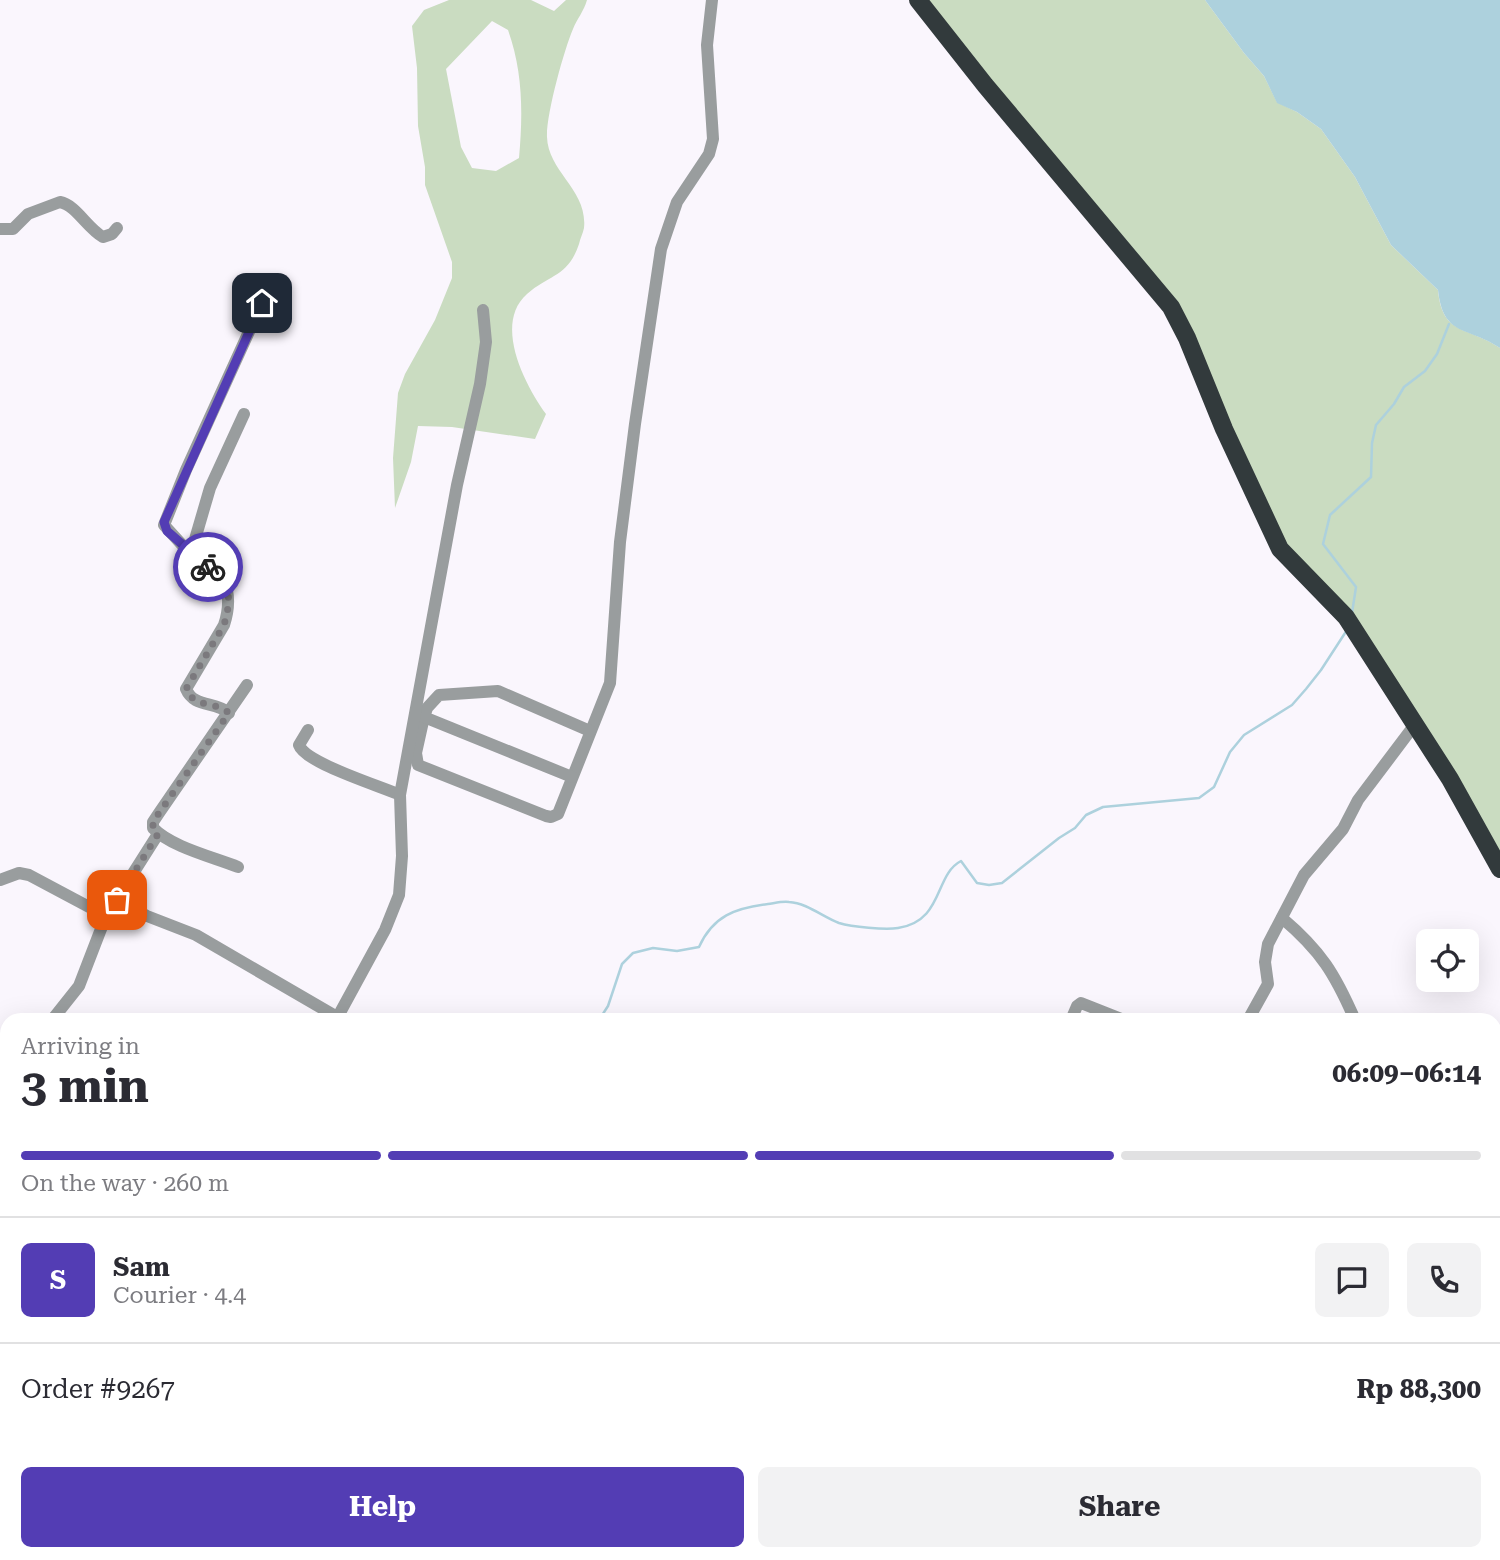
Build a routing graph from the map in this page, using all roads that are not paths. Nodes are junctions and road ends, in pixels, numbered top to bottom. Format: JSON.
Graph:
{"nodes":[{"id":1,"x":712,"y":0,"type":"edge"},
{"id":2,"x":918,"y":0,"type":"edge"},
{"id":3,"x":117,"y":228,"type":"dead end"},
{"id":4,"x":0,"y":229,"type":"edge"},
{"id":5,"x":262,"y":303,"type":"dead end"},
{"id":6,"x":483,"y":310,"type":"dead end"},
{"id":7,"x":244,"y":414,"type":"dead end"},
{"id":8,"x":191,"y":553,"type":"junction"},
{"id":9,"x":247,"y":685,"type":"dead end"},
{"id":10,"x":229,"y":713,"type":"junction"},
{"id":11,"x":424,"y":717,"type":"junction"},
{"id":12,"x":1416,"y":723,"type":"junction"},
{"id":13,"x":308,"y":730,"type":"dead end"},
{"id":14,"x":590,"y":732,"type":"junction"},
{"id":15,"x":572,"y":778,"type":"junction"},
{"id":16,"x":400,"y":795,"type":"junction"},
{"id":17,"x":158,"y":834,"type":"junction"},
{"id":18,"x":238,"y":867,"type":"dead end"},
{"id":19,"x":1500,"y":869,"type":"edge"},
{"id":20,"x":0,"y":880,"type":"edge"},
{"id":21,"x":117,"y":900,"type":"junction"},
{"id":22,"x":106,"y":916,"type":"junction"},
{"id":23,"x":1282,"y":918,"type":"junction"},
{"id":24,"x":58,"y":1013,"type":"edge"},
{"id":25,"x":329,"y":1013,"type":"edge"},
{"id":26,"x":340,"y":1013,"type":"edge"},
{"id":27,"x":1074,"y":1013,"type":"edge"},
{"id":28,"x":1106,"y":1013,"type":"edge"},
{"id":29,"x":1252,"y":1013,"type":"edge"},
{"id":30,"x":1351,"y":1013,"type":"edge"}],
"edges":[{"from":1,"to":14,"type":"street"},
{"from":2,"to":12,"type":"highway"},
{"from":3,"to":4,"type":"street"},
{"from":5,"to":8,"type":"street"},
{"from":6,"to":16,"type":"street"},
{"from":7,"to":8,"type":"street"},
{"from":8,"to":10,"type":"street"},
{"from":9,"to":10,"type":"street"},
{"from":10,"to":17,"type":"street"},
{"from":11,"to":14,"type":"street"},
{"from":11,"to":15,"type":"street"},
{"from":11,"to":15,"type":"street"},
{"from":12,"to":19,"type":"highway"},
{"from":12,"to":23,"type":"street"},
{"from":13,"to":16,"type":"street"},
{"from":14,"to":15,"type":"street"},
{"from":16,"to":26,"type":"street"},
{"from":17,"to":18,"type":"street"},
{"from":17,"to":21,"type":"street"},
{"from":20,"to":22,"type":"street"},
{"from":21,"to":22,"type":"street"},
{"from":21,"to":25,"type":"street"},
{"from":22,"to":24,"type":"street"},
{"from":23,"to":29,"type":"street"},
{"from":23,"to":30,"type":"street"},
{"from":27,"to":28,"type":"street"}]}
